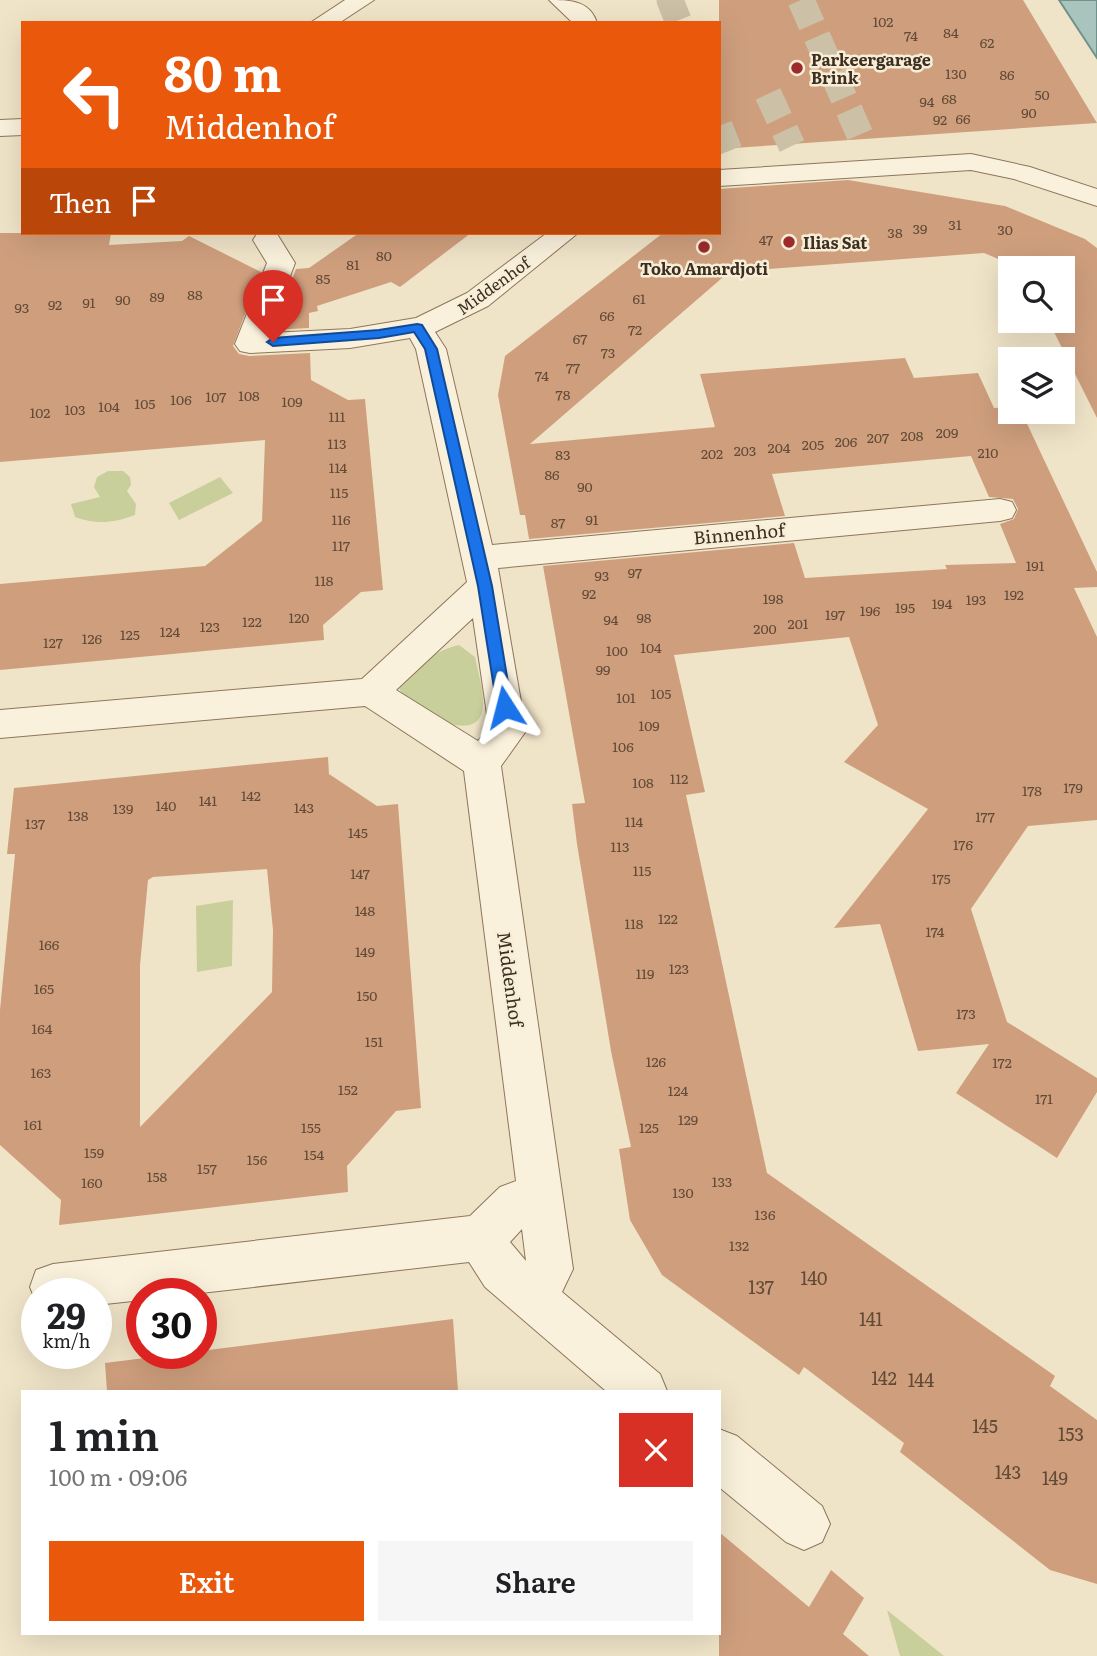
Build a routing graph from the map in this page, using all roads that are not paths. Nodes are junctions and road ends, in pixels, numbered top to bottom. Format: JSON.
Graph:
{"nodes":[{"id":1,"x":362,"y":0,"type":"edge"},
{"id":2,"x":561,"y":0,"type":"edge"},
{"id":3,"x":325,"y":21,"type":"edge"},
{"id":4,"x":584,"y":21,"type":"edge"},
{"id":5,"x":21,"y":127,"type":"edge"},
{"id":6,"x":0,"y":128,"type":"edge"},
{"id":7,"x":721,"y":178,"type":"edge"},
{"id":8,"x":1097,"y":198,"type":"edge"},
{"id":9,"x":561,"y":235,"type":"edge"},
{"id":10,"x":267,"y":240,"type":"dead end"},
{"id":11,"x":417,"y":327,"type":"junction"},
{"id":12,"x":1000,"y":510,"type":"dead end"},
{"id":13,"x":482,"y":572,"type":"junction"},
{"id":14,"x":371,"y":692,"type":"junction"},
{"id":15,"x":0,"y":724,"type":"edge"},
{"id":16,"x":482,"y":763,"type":"junction"},
{"id":17,"x":540,"y":1195,"type":"junction"},
{"id":18,"x":481,"y":1238,"type":"junction"},
{"id":19,"x":112,"y":1280,"type":"edge"},
{"id":20,"x":531,"y":1299,"type":"junction"},
{"id":21,"x":642,"y":1390,"type":"edge"},
{"id":22,"x":721,"y":1456,"type":"edge"},
{"id":23,"x":804,"y":1524,"type":"dead end"}],
"edges":[{"from":1,"to":3,"type":"street"},
{"from":2,"to":4,"type":"street"},
{"from":5,"to":6,"type":"street"},
{"from":7,"to":8,"type":"street"},
{"from":9,"to":11,"type":"street","name":"Middenhof"},
{"from":10,"to":11,"type":"street","name":"Middenhof"},
{"from":11,"to":13,"type":"street"},
{"from":12,"to":13,"type":"street","name":"Binnenhof"},
{"from":13,"to":14,"type":"street"},
{"from":13,"to":16,"type":"street"},
{"from":14,"to":15,"type":"street"},
{"from":14,"to":16,"type":"street"},
{"from":16,"to":17,"type":"street","name":"Middenhof"},
{"from":17,"to":18,"type":"street"},
{"from":17,"to":20,"type":"street","name":"Middenhof"},
{"from":18,"to":19,"type":"street"},
{"from":18,"to":20,"type":"street"},
{"from":20,"to":21,"type":"street"},
{"from":22,"to":23,"type":"street"}]}
